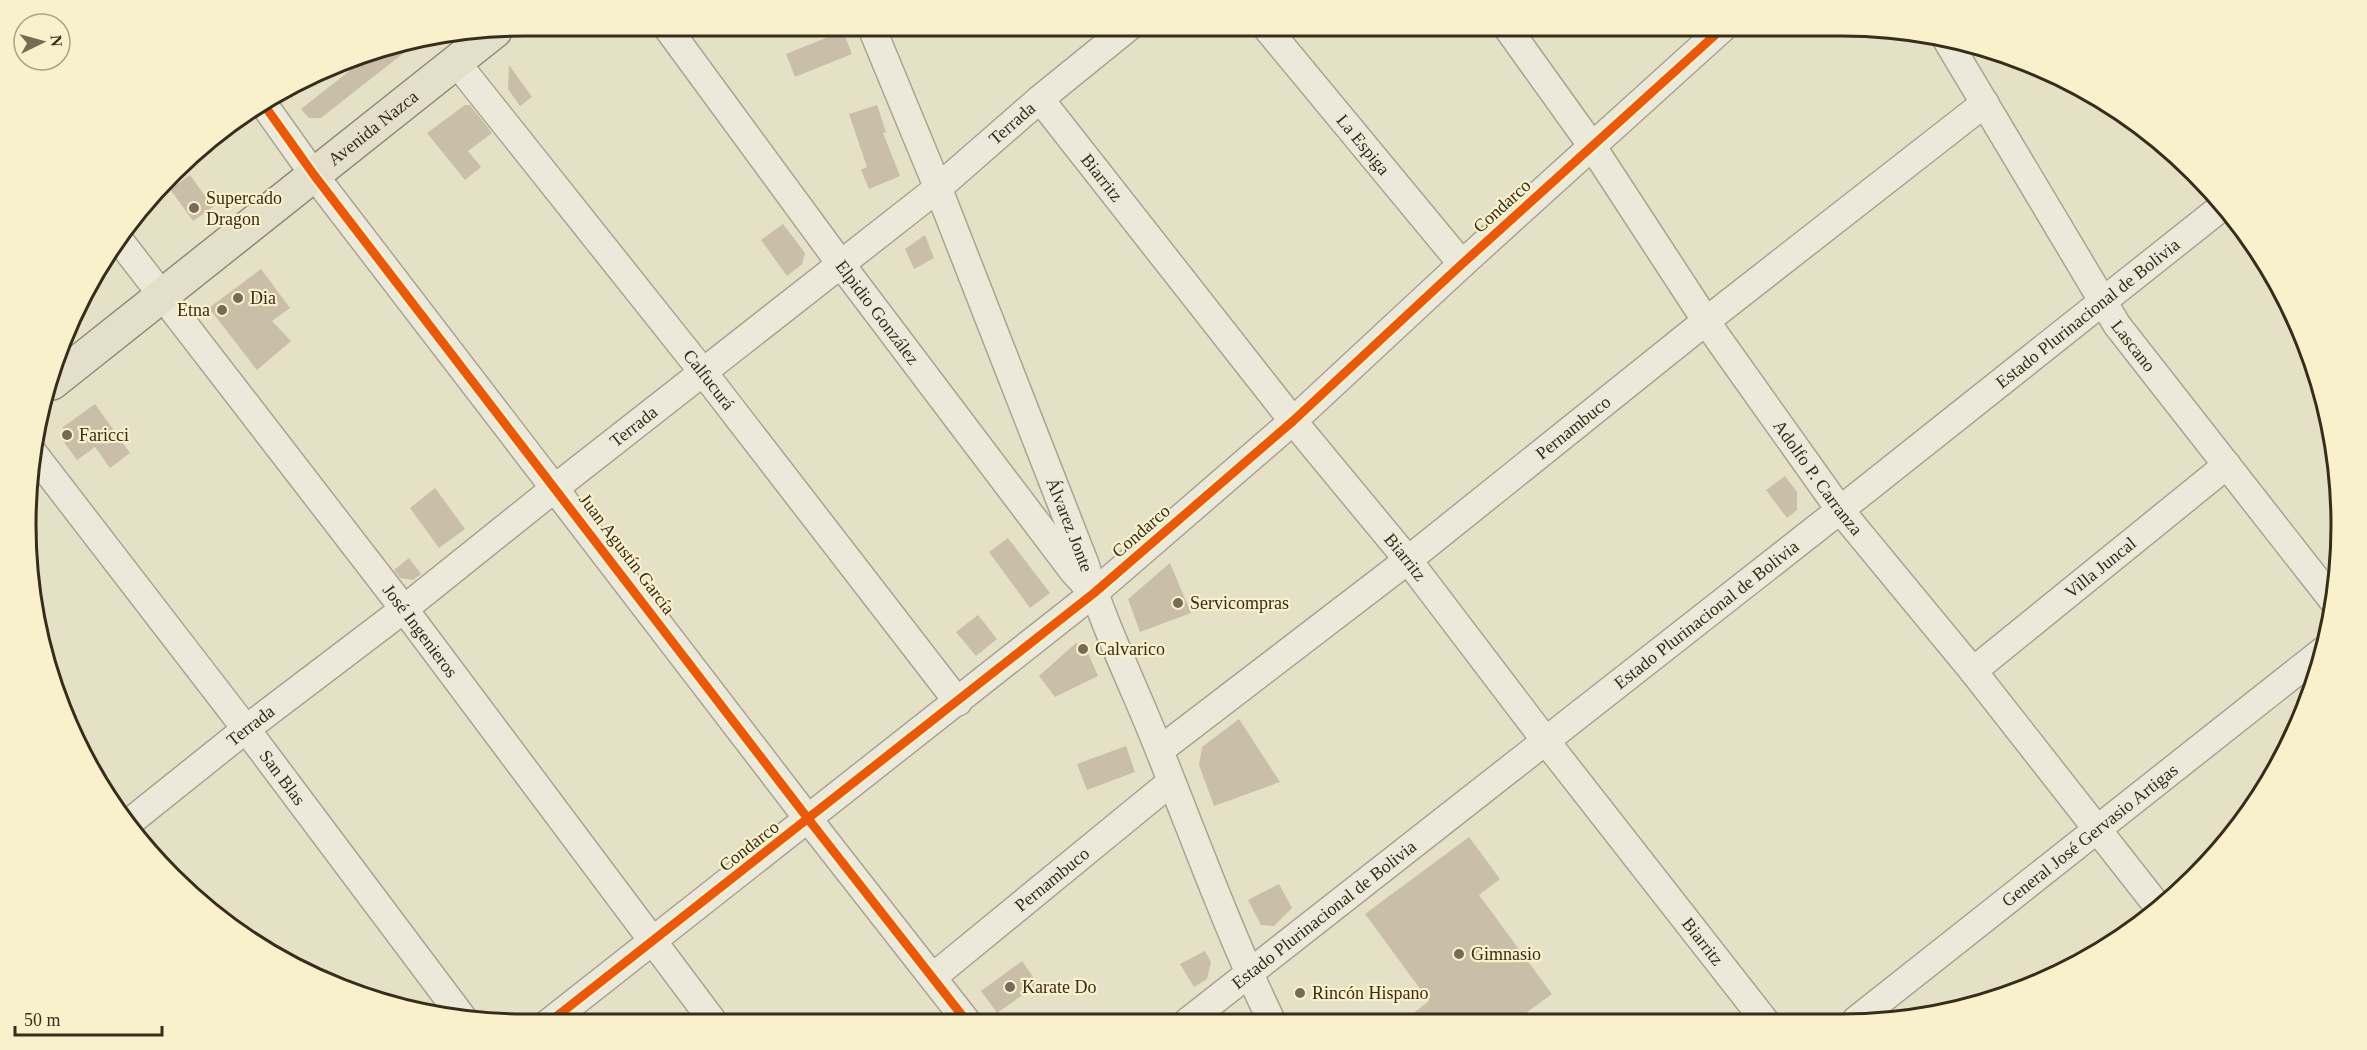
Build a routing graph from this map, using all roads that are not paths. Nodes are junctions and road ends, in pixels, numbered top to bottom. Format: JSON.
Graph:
{"nodes":[{"id":1,"x":673,"y":36,"type":"edge"},
{"id":2,"x":876,"y":36,"type":"edge"},
{"id":3,"x":1118,"y":36,"type":"edge"},
{"id":4,"x":1273,"y":36,"type":"edge"},
{"id":5,"x":1513,"y":36,"type":"edge"},
{"id":6,"x":1714,"y":36,"type":"edge"},
{"id":7,"x":487,"y":38,"type":"edge"},
{"id":8,"x":1952,"y":49,"type":"edge"},
{"id":9,"x":456,"y":62,"type":"junction"},
{"id":10,"x":1040,"y":99,"type":"junction"},
{"id":11,"x":1984,"y":103,"type":"junction"},
{"id":12,"x":267,"y":110,"type":"edge"},
{"id":13,"x":1592,"y":146,"type":"junction"},
{"id":14,"x":314,"y":175,"type":"junction"},
{"id":15,"x":938,"y":188,"type":"junction"},
{"id":16,"x":2217,"y":211,"type":"edge"},
{"id":17,"x":123,"y":246,"type":"edge"},
{"id":18,"x":840,"y":263,"type":"junction"},
{"id":19,"x":1462,"y":264,"type":"junction"},
{"id":20,"x":161,"y":295,"type":"junction"},
{"id":21,"x":2102,"y":303,"type":"junction"},
{"id":22,"x":1706,"y":321,"type":"junction"},
{"id":23,"x":702,"y":372,"type":"junction"},
{"id":24,"x":59,"y":377,"type":"edge"},
{"id":25,"x":1293,"y":421,"type":"junction"},
{"id":26,"x":40,"y":462,"type":"edge"},
{"id":27,"x":2227,"y":465,"type":"junction"},
{"id":28,"x":555,"y":488,"type":"junction"},
{"id":29,"x":1840,"y":510,"type":"junction"},
{"id":30,"x":1408,"y":560,"type":"junction"},
{"id":31,"x":2326,"y":592,"type":"edge"},
{"id":32,"x":1094,"y":594,"type":"junction"},
{"id":33,"x":404,"y":609,"type":"junction"},
{"id":34,"x":2312,"y":660,"type":"edge"},
{"id":35,"x":1973,"y":671,"type":"junction"},
{"id":36,"x":958,"y":702,"type":"junction"},
{"id":37,"x":246,"y":729,"type":"junction"},
{"id":38,"x":1545,"y":740,"type":"junction"},
{"id":39,"x":1160,"y":750,"type":"junction"},
{"id":40,"x":1171,"y":782,"type":"junction"},
{"id":41,"x":134,"y":819,"type":"edge"},
{"id":42,"x":809,"y":820,"type":"junction"},
{"id":43,"x":2098,"y":830,"type":"junction"},
{"id":44,"x":2154,"y":901,"type":"edge"},
{"id":45,"x":653,"y":942,"type":"junction"},
{"id":46,"x":1248,"y":973,"type":"junction"},
{"id":47,"x":933,"y":977,"type":"junction"},
{"id":48,"x":456,"y":1009,"type":"edge"},
{"id":49,"x":1865,"y":1013,"type":"edge"},
{"id":50,"x":560,"y":1014,"type":"edge"},
{"id":51,"x":708,"y":1014,"type":"edge"},
{"id":52,"x":961,"y":1014,"type":"edge"},
{"id":53,"x":1197,"y":1014,"type":"edge"},
{"id":54,"x":1268,"y":1014,"type":"edge"},
{"id":55,"x":1760,"y":1014,"type":"edge"}],
"edges":[{"from":1,"to":18,"type":"street","name":"Elpidio González"},
{"from":2,"to":15,"type":"street","name":"Álvarez Jonte"},
{"from":3,"to":10,"type":"street","name":"Terrada"},
{"from":4,"to":19,"type":"street","name":"La Espiga"},
{"from":5,"to":13,"type":"street","name":"Adolfo P. Carranza"},
{"from":6,"to":13,"type":"street","name":"Condarco"},
{"from":7,"to":9,"type":"main road","name":"Avenida Nazca"},
{"from":8,"to":11,"type":"street","name":"Lascano"},
{"from":9,"to":14,"type":"main road","name":"Avenida Nazca"},
{"from":9,"to":23,"type":"street","name":"Calfucurá"},
{"from":10,"to":15,"type":"street","name":"Terrada"},
{"from":10,"to":25,"type":"street","name":"Biarritz"},
{"from":11,"to":21,"type":"street","name":"Lascano"},
{"from":11,"to":22,"type":"street","name":"Pernambuco"},
{"from":12,"to":14,"type":"street","name":"Juan Agustín García"},
{"from":13,"to":19,"type":"street","name":"Condarco"},
{"from":13,"to":22,"type":"street","name":"Adolfo P. Carranza"},
{"from":14,"to":20,"type":"main road","name":"Avenida Nazca"},
{"from":14,"to":28,"type":"street","name":"Juan Agustín García"},
{"from":15,"to":18,"type":"street","name":"Terrada"},
{"from":15,"to":32,"type":"street","name":"Álvarez Jonte"},
{"from":16,"to":21,"type":"street","name":"Estado Plurinacional de Bolivia"},
{"from":17,"to":20,"type":"street","name":"José Ingenieros"},
{"from":18,"to":23,"type":"street","name":"Terrada"},
{"from":18,"to":32,"type":"street","name":"Elpidio González"},
{"from":19,"to":25,"type":"street","name":"Condarco"},
{"from":20,"to":24,"type":"main road","name":"Avenida Nazca"},
{"from":20,"to":33,"type":"street","name":"José Ingenieros"},
{"from":21,"to":27,"type":"street","name":"Lascano"},
{"from":21,"to":29,"type":"street","name":"Estado Plurinacional de Bolivia"},
{"from":22,"to":29,"type":"street","name":"Adolfo P. Carranza"},
{"from":22,"to":30,"type":"street","name":"Pernambuco"},
{"from":23,"to":28,"type":"street","name":"Terrada"},
{"from":23,"to":36,"type":"street","name":"Calfucurá"},
{"from":25,"to":30,"type":"street","name":"Biarritz"},
{"from":25,"to":32,"type":"street","name":"Condarco"},
{"from":26,"to":37,"type":"street","name":"San Blas"},
{"from":27,"to":31,"type":"street","name":"Lascano"},
{"from":27,"to":35,"type":"street","name":"Villa Juncal"},
{"from":28,"to":33,"type":"street","name":"Terrada"},
{"from":28,"to":42,"type":"street","name":"Juan Agustín García"},
{"from":29,"to":35,"type":"street","name":"Adolfo P. Carranza"},
{"from":29,"to":38,"type":"street","name":"Estado Plurinacional de Bolivia"},
{"from":30,"to":38,"type":"street","name":"Biarritz"},
{"from":30,"to":39,"type":"street","name":"Pernambuco"},
{"from":32,"to":36,"type":"street","name":"Condarco"},
{"from":32,"to":39,"type":"street","name":"Álvarez Jonte"},
{"from":33,"to":37,"type":"street","name":"Terrada"},
{"from":33,"to":45,"type":"street","name":"José Ingenieros"},
{"from":34,"to":43,"type":"street","name":"General José Gervasio Artigas"},
{"from":35,"to":43,"type":"street","name":"Adolfo P. Carranza"},
{"from":36,"to":42,"type":"street","name":"Condarco"},
{"from":37,"to":41,"type":"street","name":"Terrada"},
{"from":37,"to":48,"type":"street","name":"San Blas"},
{"from":38,"to":46,"type":"street","name":"Estado Plurinacional de Bolivia"},
{"from":38,"to":55,"type":"street","name":"Biarritz"},
{"from":39,"to":40,"type":"street","name":"Álvarez Jonte"},
{"from":40,"to":46,"type":"street","name":"Álvarez Jonte"},
{"from":40,"to":47,"type":"street","name":"Pernambuco"},
{"from":42,"to":45,"type":"street","name":"Condarco"},
{"from":42,"to":47,"type":"street","name":"Juan Agustín García"},
{"from":43,"to":44,"type":"street","name":"Adolfo P. Carranza"},
{"from":43,"to":49,"type":"street","name":"General José Gervasio Artigas"},
{"from":45,"to":50,"type":"street","name":"Condarco"},
{"from":45,"to":51,"type":"street","name":"José Ingenieros"},
{"from":46,"to":53,"type":"street","name":"Estado Plurinacional de Bolivia"},
{"from":46,"to":54,"type":"street","name":"Álvarez Jonte"},
{"from":47,"to":52,"type":"street","name":"Juan Agustín García"}]}
